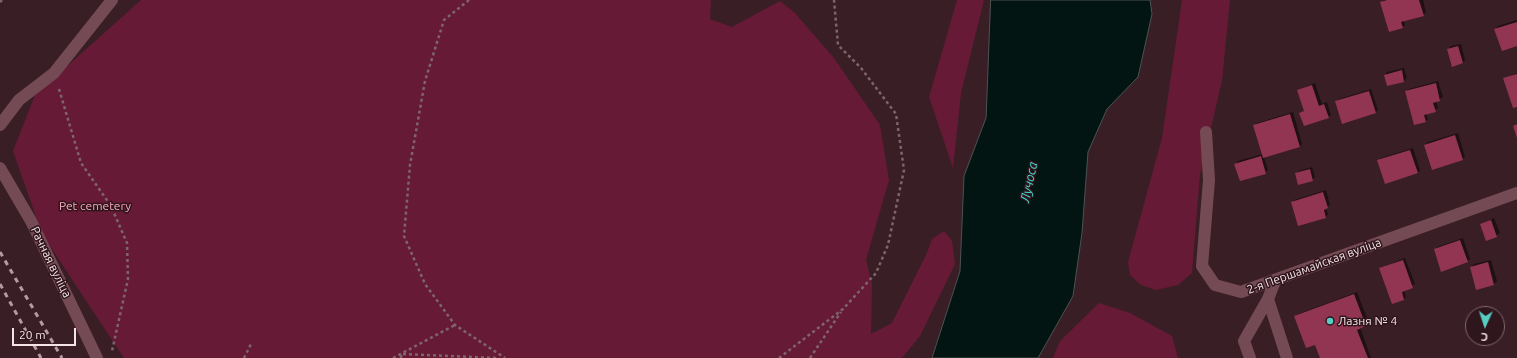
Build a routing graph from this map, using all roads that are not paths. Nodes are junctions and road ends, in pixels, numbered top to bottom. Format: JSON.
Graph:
{"nodes":[{"id":1,"x":112,"y":0,"type":"edge"},
{"id":2,"x":0,"y":126,"type":"edge"},
{"id":3,"x":1206,"y":132,"type":"dead end"},
{"id":4,"x":0,"y":168,"type":"edge"},
{"id":5,"x":1517,"y":193,"type":"edge"},
{"id":6,"x":1275,"y":280,"type":"junction"},
{"id":7,"x":1268,"y":299,"type":"junction"},
{"id":8,"x":97,"y":358,"type":"edge"},
{"id":9,"x":1250,"y":358,"type":"edge"},
{"id":10,"x":1287,"y":358,"type":"edge"}],
"edges":[{"from":1,"to":2,"type":"street"},
{"from":3,"to":6,"type":"street","name":"2-я Першамайская вуліца"},
{"from":4,"to":8,"type":"street","name":"Рачная вуліца"},
{"from":5,"to":6,"type":"street","name":"2-я Першамайская вуліца"},
{"from":6,"to":7,"type":"street"},
{"from":7,"to":9,"type":"street"},
{"from":7,"to":10,"type":"street"}]}
